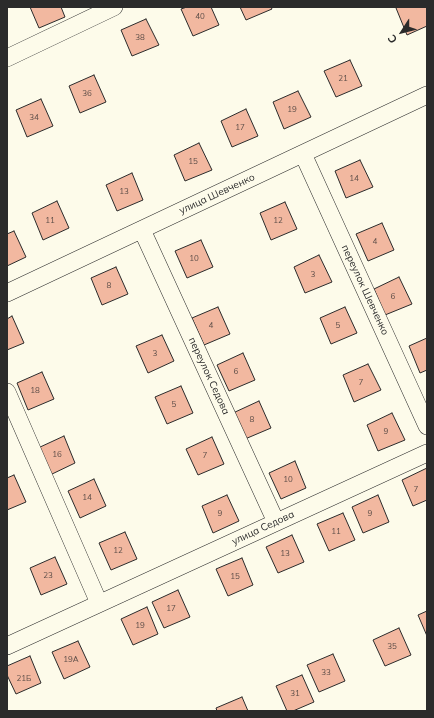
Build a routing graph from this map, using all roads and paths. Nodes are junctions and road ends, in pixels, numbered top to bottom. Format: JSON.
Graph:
{"nodes":[{"id":1,"x":114,"y":7,"type":"edge"},
{"id":2,"x":7,"y":58,"type":"edge"},
{"id":3,"x":427,"y":95,"type":"edge"},
{"id":4,"x":303,"y":154,"type":"junction"},
{"id":5,"x":142,"y":230,"type":"junction"},
{"id":6,"x":7,"y":293,"type":"edge"},
{"id":7,"x":7,"y":392,"type":"edge"},
{"id":8,"x":427,"y":426,"type":"edge"},
{"id":9,"x":427,"y":453,"type":"edge"},
{"id":10,"x":276,"y":522,"type":"junction"},
{"id":11,"x":99,"y":604,"type":"junction"},
{"id":12,"x":7,"y":646,"type":"edge"}],
"edges":[{"from":1,"to":2,"type":"street"},
{"from":3,"to":4,"type":"street","name":"улица Шевченко"},
{"from":4,"to":5,"type":"street","name":"улица Шевченко"},
{"from":4,"to":8,"type":"street","name":"переулок Шевченко"},
{"from":5,"to":6,"type":"street","name":"улица Шевченко"},
{"from":5,"to":10,"type":"street","name":"переулок Седова"},
{"from":7,"to":11,"type":"street"},
{"from":9,"to":10,"type":"street","name":"улица Седова"},
{"from":10,"to":11,"type":"street","name":"улица Седова"},
{"from":11,"to":12,"type":"street","name":"улица Седова"}]}
